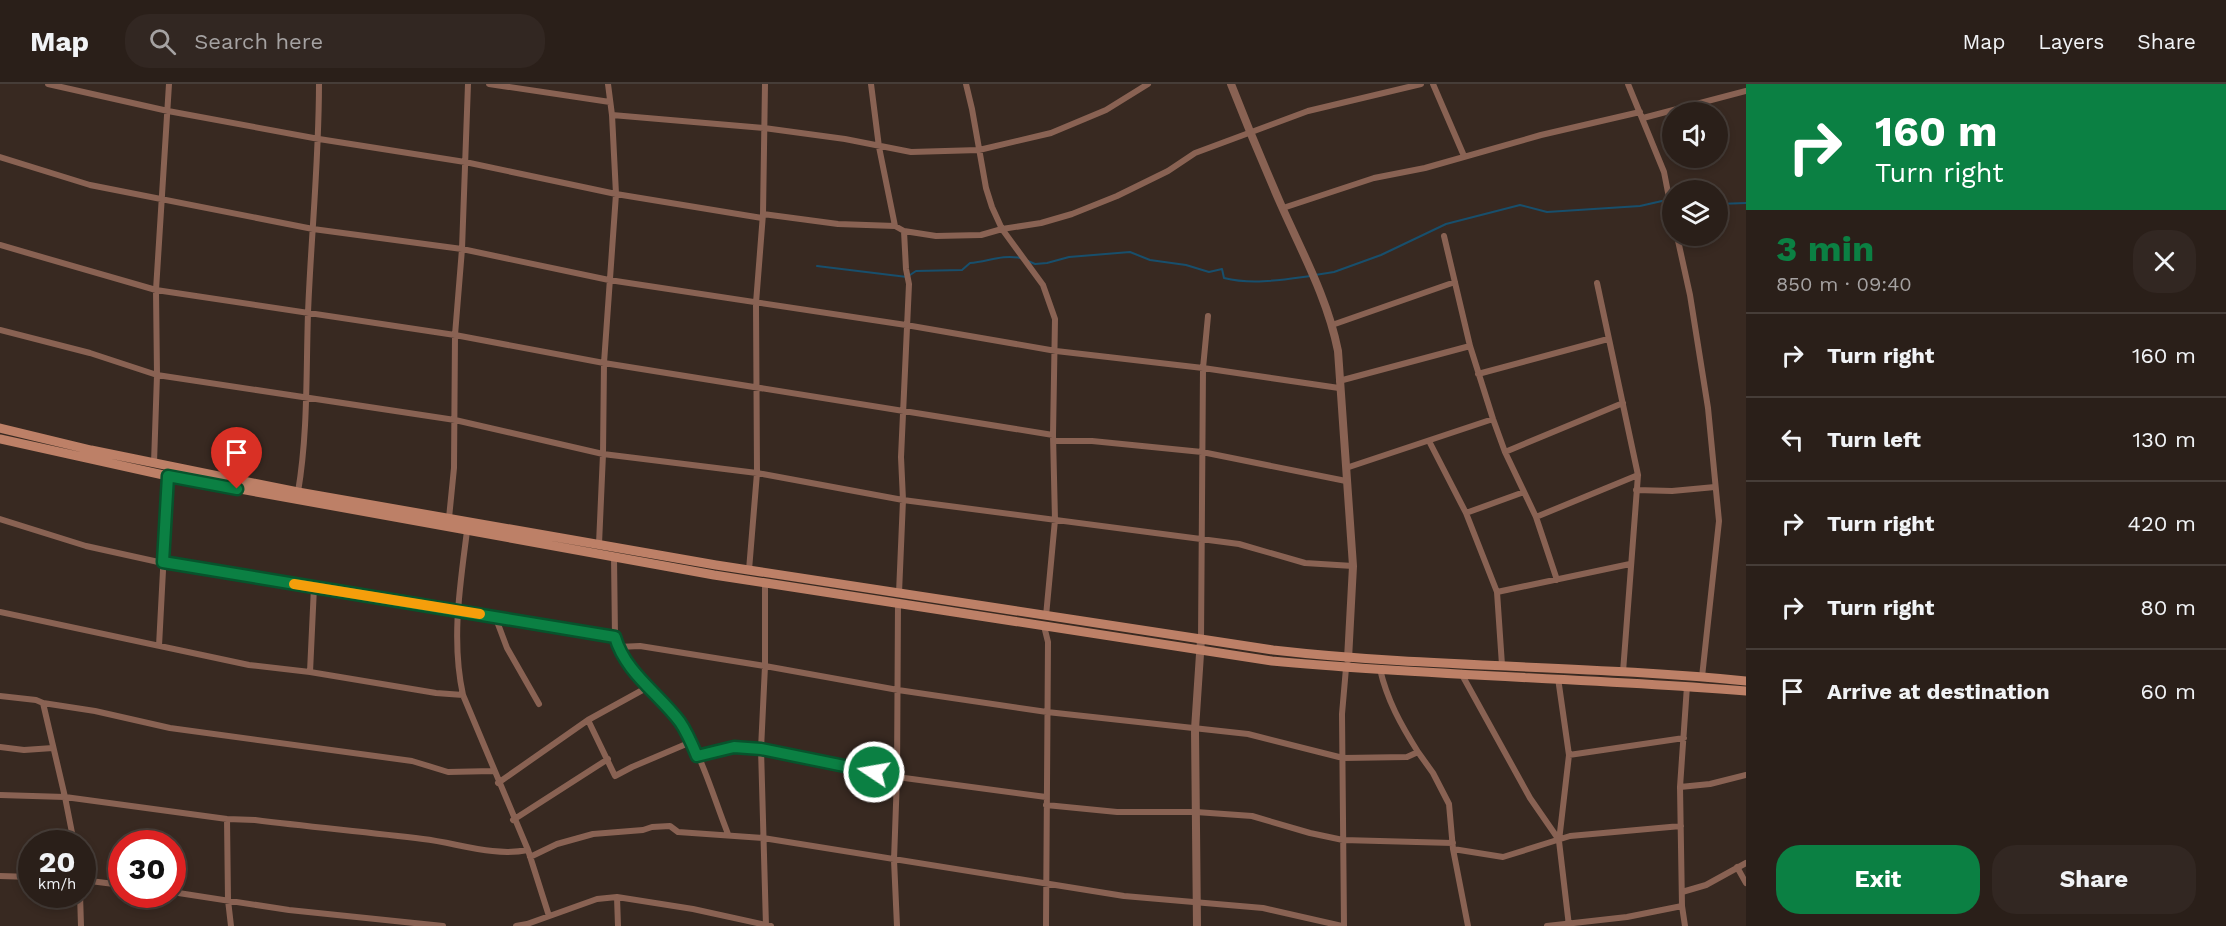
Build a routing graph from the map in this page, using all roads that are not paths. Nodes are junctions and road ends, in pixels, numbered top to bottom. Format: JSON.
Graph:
{"nodes":[{"id":1,"x":48,"y":84,"type":"edge"},
{"id":2,"x":168,"y":84,"type":"edge"},
{"id":3,"x":319,"y":84,"type":"edge"},
{"id":4,"x":468,"y":84,"type":"edge"},
{"id":5,"x":489,"y":84,"type":"edge"},
{"id":6,"x":608,"y":84,"type":"edge"},
{"id":7,"x":765,"y":84,"type":"edge"},
{"id":8,"x":871,"y":84,"type":"edge"},
{"id":9,"x":966,"y":84,"type":"edge"},
{"id":10,"x":1148,"y":84,"type":"edge"},
{"id":11,"x":1231,"y":84,"type":"edge"},
{"id":12,"x":1420,"y":84,"type":"edge"},
{"id":13,"x":1433,"y":84,"type":"edge"},
{"id":14,"x":1628,"y":84,"type":"edge"},
{"id":15,"x":1746,"y":91,"type":"edge"},
{"id":16,"x":610,"y":102,"type":"junction"},
{"id":17,"x":168,"y":111,"type":"junction"},
{"id":18,"x":612,"y":115,"type":"junction"},
{"id":19,"x":1641,"y":115,"type":"junction"},
{"id":20,"x":764,"y":128,"type":"junction"},
{"id":21,"x":1250,"y":133,"type":"junction"},
{"id":22,"x":319,"y":140,"type":"junction"},
{"id":23,"x":879,"y":147,"type":"junction"},
{"id":24,"x":979,"y":150,"type":"junction"},
{"id":25,"x":1464,"y":156,"type":"junction"},
{"id":26,"x":0,"y":157,"type":"edge"},
{"id":27,"x":465,"y":162,"type":"junction"},
{"id":28,"x":1666,"y":180,"type":"edge"},
{"id":29,"x":616,"y":194,"type":"junction"},
{"id":30,"x":162,"y":199,"type":"junction"},
{"id":31,"x":1283,"y":208,"type":"junction"},
{"id":32,"x":762,"y":216,"type":"junction"},
{"id":33,"x":895,"y":226,"type":"junction"},
{"id":34,"x":313,"y":229,"type":"junction"},
{"id":35,"x":1002,"y":229,"type":"junction"},
{"id":36,"x":904,"y":231,"type":"junction"},
{"id":37,"x":1444,"y":236,"type":"dead end"},
{"id":38,"x":0,"y":245,"type":"edge"},
{"id":39,"x":1679,"y":246,"type":"edge"},
{"id":40,"x":462,"y":249,"type":"junction"},
{"id":41,"x":609,"y":279,"type":"junction"},
{"id":42,"x":1455,"y":282,"type":"junction"},
{"id":43,"x":1597,"y":283,"type":"dead end"},
{"id":44,"x":156,"y":290,"type":"junction"},
{"id":45,"x":756,"y":303,"type":"junction"},
{"id":46,"x":308,"y":312,"type":"junction"},
{"id":47,"x":1208,"y":316,"type":"dead end"},
{"id":48,"x":906,"y":325,"type":"junction"},
{"id":49,"x":1332,"y":325,"type":"junction"},
{"id":50,"x":0,"y":330,"type":"edge"},
{"id":51,"x":455,"y":335,"type":"junction"},
{"id":52,"x":1608,"y":339,"type":"junction"},
{"id":53,"x":1470,"y":345,"type":"junction"},
{"id":54,"x":1056,"y":351,"type":"junction"},
{"id":55,"x":604,"y":363,"type":"junction"},
{"id":56,"x":1203,"y":368,"type":"junction"},
{"id":57,"x":1478,"y":374,"type":"junction"},
{"id":58,"x":158,"y":375,"type":"junction"},
{"id":59,"x":1339,"y":385,"type":"junction"},
{"id":60,"x":755,"y":386,"type":"junction"},
{"id":61,"x":306,"y":398,"type":"junction"},
{"id":62,"x":1623,"y":403,"type":"junction"},
{"id":63,"x":904,"y":412,"type":"junction"},
{"id":64,"x":1493,"y":419,"type":"junction"},
{"id":65,"x":455,"y":420,"type":"junction"},
{"id":66,"x":0,"y":428,"type":"edge"},
{"id":67,"x":1053,"y":438,"type":"junction"},
{"id":68,"x":0,"y":439,"type":"edge"},
{"id":69,"x":1429,"y":441,"type":"junction"},
{"id":70,"x":1202,"y":452,"type":"junction"},
{"id":71,"x":1505,"y":452,"type":"junction"},
{"id":72,"x":603,"y":454,"type":"junction"},
{"id":73,"x":154,"y":463,"type":"junction"},
{"id":74,"x":1346,"y":468,"type":"junction"},
{"id":75,"x":757,"y":473,"type":"junction"},
{"id":76,"x":1638,"y":475,"type":"junction"},
{"id":77,"x":168,"y":476,"type":"junction"},
{"id":78,"x":1346,"y":481,"type":"junction"},
{"id":79,"x":1715,"y":487,"type":"junction"},
{"id":80,"x":1636,"y":490,"type":"junction"},
{"id":81,"x":298,"y":492,"type":"junction"},
{"id":82,"x":1524,"y":492,"type":"junction"},
{"id":83,"x":903,"y":500,"type":"junction"},
{"id":84,"x":1466,"y":513,"type":"junction"},
{"id":85,"x":1536,"y":517,"type":"junction"},
{"id":86,"x":449,"y":518,"type":"junction"},
{"id":87,"x":0,"y":519,"type":"edge"},
{"id":88,"x":1055,"y":520,"type":"junction"},
{"id":89,"x":467,"y":531,"type":"junction"},
{"id":90,"x":1202,"y":540,"type":"junction"},
{"id":91,"x":599,"y":544,"type":"junction"},
{"id":92,"x":614,"y":557,"type":"junction"},
{"id":93,"x":163,"y":562,"type":"junction"},
{"id":94,"x":1630,"y":564,"type":"junction"},
{"id":95,"x":1353,"y":566,"type":"junction"},
{"id":96,"x":748,"y":570,"type":"junction"},
{"id":97,"x":1557,"y":580,"type":"junction"},
{"id":98,"x":765,"y":583,"type":"junction"},
{"id":99,"x":314,"y":587,"type":"junction"},
{"id":100,"x":1497,"y":592,"type":"junction"},
{"id":101,"x":899,"y":598,"type":"junction"},
{"id":102,"x":457,"y":611,"type":"junction"},
{"id":103,"x":0,"y":612,"type":"edge"},
{"id":104,"x":495,"y":616,"type":"junction"},
{"id":105,"x":1045,"y":621,"type":"junction"},
{"id":106,"x":615,"y":637,"type":"junction"},
{"id":107,"x":1200,"y":644,"type":"junction"},
{"id":108,"x":159,"y":646,"type":"junction"},
{"id":109,"x":618,"y":647,"type":"junction"},
{"id":110,"x":1347,"y":663,"type":"junction"},
{"id":111,"x":1502,"y":665,"type":"junction"},
{"id":112,"x":765,"y":666,"type":"junction"},
{"id":113,"x":1428,"y":667,"type":"junction"},
{"id":114,"x":1380,"y":669,"type":"junction"},
{"id":115,"x":310,"y":672,"type":"junction"},
{"id":116,"x":1623,"y":672,"type":"junction"},
{"id":117,"x":1461,"y":673,"type":"junction"},
{"id":118,"x":1702,"y":676,"type":"junction"},
{"id":119,"x":1558,"y":678,"type":"junction"},
{"id":120,"x":1746,"y":681,"type":"edge"},
{"id":121,"x":1687,"y":686,"type":"junction"},
{"id":122,"x":648,"y":687,"type":"junction"},
{"id":123,"x":898,"y":690,"type":"junction"},
{"id":124,"x":1746,"y":691,"type":"edge"},
{"id":125,"x":462,"y":695,"type":"junction"},
{"id":126,"x":0,"y":696,"type":"edge"},
{"id":127,"x":43,"y":703,"type":"junction"},
{"id":128,"x":539,"y":704,"type":"dead end"},
{"id":129,"x":1047,"y":712,"type":"junction"},
{"id":130,"x":588,"y":720,"type":"junction"},
{"id":131,"x":1195,"y":729,"type":"junction"},
{"id":132,"x":1684,"y":738,"type":"junction"},
{"id":133,"x":691,"y":742,"type":"junction"},
{"id":134,"x":0,"y":747,"type":"edge"},
{"id":135,"x":53,"y":748,"type":"junction"},
{"id":136,"x":761,"y":749,"type":"junction"},
{"id":137,"x":1418,"y":752,"type":"junction"},
{"id":138,"x":1569,"y":755,"type":"junction"},
{"id":139,"x":697,"y":756,"type":"junction"},
{"id":140,"x":1343,"y":758,"type":"junction"},
{"id":141,"x":608,"y":759,"type":"junction"},
{"id":142,"x":493,"y":771,"type":"junction"},
{"id":143,"x":1746,"y":775,"type":"edge"},
{"id":144,"x":897,"y":777,"type":"junction"},
{"id":145,"x":498,"y":783,"type":"junction"},
{"id":146,"x":1680,"y":788,"type":"junction"},
{"id":147,"x":0,"y":795,"type":"edge"},
{"id":148,"x":1046,"y":796,"type":"junction"},
{"id":149,"x":65,"y":797,"type":"junction"},
{"id":150,"x":1046,"y":805,"type":"junction"},
{"id":151,"x":1196,"y":812,"type":"junction"},
{"id":152,"x":227,"y":819,"type":"junction"},
{"id":153,"x":513,"y":820,"type":"junction"},
{"id":154,"x":1681,"y":826,"type":"junction"},
{"id":155,"x":71,"y":830,"type":"edge"},
{"id":156,"x":728,"y":834,"type":"junction"},
{"id":157,"x":763,"y":838,"type":"junction"},
{"id":158,"x":1342,"y":840,"type":"junction"},
{"id":159,"x":1559,"y":841,"type":"junction"},
{"id":160,"x":1453,"y":846,"type":"junction"},
{"id":161,"x":529,"y":854,"type":"junction"},
{"id":162,"x":894,"y":860,"type":"junction"},
{"id":163,"x":1746,"y":863,"type":"edge"},
{"id":164,"x":1737,"y":867,"type":"junction"},
{"id":165,"x":0,"y":876,"type":"edge"},
{"id":166,"x":18,"y":877,"type":"edge"},
{"id":167,"x":1746,"y":883,"type":"edge"},
{"id":168,"x":1045,"y":884,"type":"junction"},
{"id":169,"x":1682,"y":892,"type":"junction"},
{"id":170,"x":186,"y":894,"type":"edge"},
{"id":171,"x":617,"y":897,"type":"junction"},
{"id":172,"x":228,"y":900,"type":"junction"},
{"id":173,"x":1197,"y":901,"type":"junction"},
{"id":174,"x":1682,"y":906,"type":"junction"},
{"id":175,"x":80,"y":908,"type":"edge"},
{"id":176,"x":549,"y":916,"type":"junction"},
{"id":177,"x":1569,"y":925,"type":"edge"},
{"id":178,"x":81,"y":926,"type":"edge"},
{"id":179,"x":231,"y":926,"type":"edge"},
{"id":180,"x":443,"y":926,"type":"edge"},
{"id":181,"x":516,"y":926,"type":"edge"},
{"id":182,"x":618,"y":926,"type":"edge"},
{"id":183,"x":768,"y":926,"type":"edge"},
{"id":184,"x":897,"y":926,"type":"edge"},
{"id":185,"x":1046,"y":926,"type":"edge"},
{"id":186,"x":1197,"y":926,"type":"edge"},
{"id":187,"x":1343,"y":926,"type":"edge"},
{"id":188,"x":1468,"y":926,"type":"edge"},
{"id":189,"x":1547,"y":926,"type":"edge"},
{"id":190,"x":1685,"y":926,"type":"edge"}],
"edges":[{"from":1,"to":17,"type":"street"},
{"from":2,"to":17,"type":"street"},
{"from":3,"to":22,"type":"street"},
{"from":4,"to":27,"type":"street"},
{"from":5,"to":16,"type":"street"},
{"from":6,"to":16,"type":"street"},
{"from":7,"to":20,"type":"street"},
{"from":8,"to":23,"type":"street"},
{"from":9,"to":24,"type":"street"},
{"from":10,"to":24,"type":"street"},
{"from":11,"to":21,"type":"street"},
{"from":12,"to":21,"type":"street"},
{"from":13,"to":25,"type":"street"},
{"from":14,"to":19,"type":"street"},
{"from":15,"to":19,"type":"street"},
{"from":16,"to":18,"type":"street"},
{"from":17,"to":22,"type":"street"},
{"from":17,"to":30,"type":"street"},
{"from":18,"to":20,"type":"street"},
{"from":18,"to":29,"type":"street"},
{"from":19,"to":25,"type":"street"},
{"from":19,"to":28,"type":"street"},
{"from":20,"to":23,"type":"street"},
{"from":20,"to":32,"type":"street"},
{"from":21,"to":31,"type":"street"},
{"from":21,"to":35,"type":"street"},
{"from":22,"to":27,"type":"street"},
{"from":22,"to":34,"type":"street"},
{"from":23,"to":24,"type":"street"},
{"from":23,"to":33,"type":"street"},
{"from":24,"to":35,"type":"street"},
{"from":25,"to":31,"type":"street"},
{"from":26,"to":30,"type":"street"},
{"from":27,"to":29,"type":"street"},
{"from":27,"to":40,"type":"street"},
{"from":29,"to":32,"type":"street"},
{"from":29,"to":41,"type":"street"},
{"from":30,"to":34,"type":"street"},
{"from":30,"to":44,"type":"street"},
{"from":31,"to":49,"type":"street"},
{"from":32,"to":33,"type":"street"},
{"from":32,"to":45,"type":"street"},
{"from":33,"to":36,"type":"street"},
{"from":34,"to":40,"type":"street"},
{"from":34,"to":46,"type":"street"},
{"from":35,"to":36,"type":"street"},
{"from":35,"to":54,"type":"street"},
{"from":36,"to":48,"type":"street"},
{"from":37,"to":42,"type":"street"},
{"from":38,"to":44,"type":"street"},
{"from":39,"to":79,"type":"street"},
{"from":40,"to":41,"type":"street"},
{"from":40,"to":51,"type":"street"},
{"from":41,"to":45,"type":"street"},
{"from":41,"to":55,"type":"street"},
{"from":42,"to":49,"type":"street"},
{"from":42,"to":53,"type":"street"},
{"from":43,"to":52,"type":"street"},
{"from":44,"to":46,"type":"street"},
{"from":44,"to":58,"type":"street"},
{"from":45,"to":48,"type":"street"},
{"from":45,"to":60,"type":"street"},
{"from":46,"to":51,"type":"street"},
{"from":46,"to":61,"type":"street"},
{"from":47,"to":56,"type":"street"},
{"from":48,"to":54,"type":"street"},
{"from":48,"to":63,"type":"street"},
{"from":49,"to":59,"type":"street"},
{"from":50,"to":58,"type":"street"},
{"from":51,"to":55,"type":"street"},
{"from":51,"to":65,"type":"street"},
{"from":52,"to":57,"type":"street"},
{"from":52,"to":62,"type":"street"},
{"from":53,"to":57,"type":"street"},
{"from":53,"to":59,"type":"street"},
{"from":54,"to":56,"type":"street"},
{"from":54,"to":67,"type":"street"},
{"from":55,"to":60,"type":"street"},
{"from":55,"to":72,"type":"street"},
{"from":56,"to":59,"type":"street"},
{"from":56,"to":70,"type":"street"},
{"from":57,"to":64,"type":"street"},
{"from":58,"to":61,"type":"street"},
{"from":58,"to":73,"type":"street"},
{"from":59,"to":74,"type":"street"},
{"from":60,"to":63,"type":"street"},
{"from":60,"to":75,"type":"street"},
{"from":61,"to":65,"type":"street"},
{"from":61,"to":81,"type":"street"},
{"from":62,"to":71,"type":"street"},
{"from":62,"to":76,"type":"street"},
{"from":63,"to":67,"type":"street"},
{"from":63,"to":83,"type":"street"},
{"from":64,"to":69,"type":"street"},
{"from":64,"to":71,"type":"street"},
{"from":65,"to":72,"type":"street"},
{"from":65,"to":86,"type":"street"},
{"from":66,"to":73,"type":"main road"},
{"from":67,"to":70,"type":"street"},
{"from":67,"to":88,"type":"street"},
{"from":68,"to":77,"type":"main road"},
{"from":69,"to":74,"type":"street"},
{"from":69,"to":84,"type":"street"},
{"from":70,"to":78,"type":"street"},
{"from":70,"to":90,"type":"street"},
{"from":71,"to":82,"type":"street"},
{"from":72,"to":75,"type":"street"},
{"from":72,"to":91,"type":"street"},
{"from":73,"to":81,"type":"main road"},
{"from":74,"to":78,"type":"street"},
{"from":75,"to":83,"type":"street"},
{"from":75,"to":96,"type":"street"},
{"from":76,"to":80,"type":"street"},
{"from":76,"to":85,"type":"street"},
{"from":77,"to":89,"type":"main road"},
{"from":77,"to":93,"type":"street"},
{"from":78,"to":95,"type":"street"},
{"from":79,"to":80,"type":"street"},
{"from":79,"to":118,"type":"street"},
{"from":80,"to":94,"type":"street"},
{"from":81,"to":86,"type":"main road"},
{"from":82,"to":84,"type":"street"},
{"from":82,"to":85,"type":"street"},
{"from":83,"to":88,"type":"street"},
{"from":83,"to":101,"type":"street"},
{"from":84,"to":100,"type":"street"},
{"from":85,"to":97,"type":"street"},
{"from":86,"to":91,"type":"main road"},
{"from":87,"to":93,"type":"street"},
{"from":88,"to":90,"type":"street"},
{"from":88,"to":105,"type":"street"},
{"from":89,"to":92,"type":"main road"},
{"from":89,"to":102,"type":"street"},
{"from":90,"to":95,"type":"street"},
{"from":90,"to":107,"type":"street"},
{"from":91,"to":96,"type":"main road"},
{"from":92,"to":98,"type":"main road"},
{"from":92,"to":106,"type":"street"},
{"from":93,"to":99,"type":"street"},
{"from":93,"to":108,"type":"street"},
{"from":94,"to":97,"type":"street"},
{"from":94,"to":116,"type":"street"},
{"from":95,"to":110,"type":"street"},
{"from":96,"to":101,"type":"main road"},
{"from":97,"to":100,"type":"street"},
{"from":98,"to":101,"type":"main road"},
{"from":98,"to":112,"type":"street"},
{"from":99,"to":102,"type":"street"},
{"from":99,"to":115,"type":"street"},
{"from":100,"to":111,"type":"street"},
{"from":101,"to":105,"type":"main road"},
{"from":101,"to":123,"type":"street"},
{"from":102,"to":104,"type":"street"},
{"from":102,"to":125,"type":"street"},
{"from":103,"to":108,"type":"street"},
{"from":104,"to":106,"type":"street"},
{"from":104,"to":128,"type":"street"},
{"from":105,"to":107,"type":"main road"},
{"from":105,"to":129,"type":"street"},
{"from":106,"to":109,"type":"street"},
{"from":107,"to":110,"type":"main road"},
{"from":107,"to":131,"type":"street"},
{"from":108,"to":115,"type":"street"},
{"from":109,"to":112,"type":"street"},
{"from":109,"to":122,"type":"street"},
{"from":110,"to":113,"type":"main road"},
{"from":110,"to":114,"type":"main road"},
{"from":110,"to":140,"type":"street"},
{"from":111,"to":113,"type":"main road"},
{"from":111,"to":116,"type":"main road"},
{"from":112,"to":123,"type":"street"},
{"from":112,"to":136,"type":"street"},
{"from":113,"to":114,"type":"main road"},
{"from":113,"to":117,"type":"main road"},
{"from":114,"to":137,"type":"street"},
{"from":115,"to":125,"type":"street"},
{"from":116,"to":118,"type":"main road"},
{"from":117,"to":119,"type":"main road"},
{"from":117,"to":159,"type":"street"},
{"from":118,"to":120,"type":"main road"},
{"from":119,"to":121,"type":"main road"},
{"from":119,"to":138,"type":"street"},
{"from":121,"to":124,"type":"main road"},
{"from":121,"to":132,"type":"street"},
{"from":122,"to":130,"type":"street"},
{"from":122,"to":133,"type":"street"},
{"from":123,"to":129,"type":"street"},
{"from":123,"to":144,"type":"street"},
{"from":125,"to":142,"type":"street"},
{"from":126,"to":127,"type":"street"},
{"from":127,"to":135,"type":"street"},
{"from":127,"to":142,"type":"street"},
{"from":129,"to":131,"type":"street"},
{"from":129,"to":148,"type":"street"},
{"from":130,"to":141,"type":"street"},
{"from":130,"to":145,"type":"street"},
{"from":131,"to":140,"type":"street"},
{"from":131,"to":151,"type":"street"},
{"from":132,"to":138,"type":"street"},
{"from":132,"to":146,"type":"street"},
{"from":133,"to":139,"type":"street"},
{"from":133,"to":141,"type":"street"},
{"from":134,"to":135,"type":"street"},
{"from":135,"to":149,"type":"street"},
{"from":136,"to":139,"type":"street"},
{"from":136,"to":144,"type":"street"},
{"from":136,"to":157,"type":"street"},
{"from":137,"to":140,"type":"street"},
{"from":137,"to":160,"type":"street"},
{"from":138,"to":159,"type":"street"},
{"from":139,"to":156,"type":"street"},
{"from":140,"to":158,"type":"street"},
{"from":141,"to":153,"type":"street"},
{"from":142,"to":145,"type":"street"},
{"from":143,"to":146,"type":"street"},
{"from":144,"to":148,"type":"street"},
{"from":144,"to":162,"type":"street"},
{"from":145,"to":153,"type":"street"},
{"from":146,"to":154,"type":"street"},
{"from":147,"to":149,"type":"street"},
{"from":148,"to":150,"type":"street"},
{"from":149,"to":152,"type":"street"},
{"from":149,"to":155,"type":"street"},
{"from":150,"to":151,"type":"street"},
{"from":150,"to":168,"type":"street"},
{"from":151,"to":158,"type":"street"},
{"from":151,"to":173,"type":"street"},
{"from":152,"to":161,"type":"street"},
{"from":152,"to":172,"type":"street"},
{"from":153,"to":161,"type":"street"},
{"from":154,"to":159,"type":"street"},
{"from":154,"to":169,"type":"street"},
{"from":156,"to":157,"type":"street"},
{"from":156,"to":161,"type":"street"},
{"from":157,"to":162,"type":"street"},
{"from":157,"to":183,"type":"street"},
{"from":158,"to":160,"type":"street"},
{"from":158,"to":187,"type":"street"},
{"from":159,"to":160,"type":"street"},
{"from":159,"to":177,"type":"street"},
{"from":160,"to":188,"type":"street"},
{"from":161,"to":176,"type":"street"},
{"from":162,"to":168,"type":"street"},
{"from":162,"to":184,"type":"street"},
{"from":163,"to":164,"type":"street"},
{"from":164,"to":167,"type":"street"},
{"from":164,"to":169,"type":"street"},
{"from":165,"to":166,"type":"street"},
{"from":168,"to":173,"type":"street"},
{"from":168,"to":185,"type":"street"},
{"from":169,"to":174,"type":"street"},
{"from":170,"to":172,"type":"street"},
{"from":171,"to":176,"type":"street"},
{"from":171,"to":182,"type":"street"},
{"from":171,"to":183,"type":"street"},
{"from":172,"to":179,"type":"street"},
{"from":172,"to":180,"type":"street"},
{"from":173,"to":186,"type":"street"},
{"from":173,"to":187,"type":"street"},
{"from":174,"to":177,"type":"street"},
{"from":174,"to":190,"type":"street"},
{"from":175,"to":178,"type":"street"},
{"from":176,"to":181,"type":"street"},
{"from":177,"to":189,"type":"street"}]}
